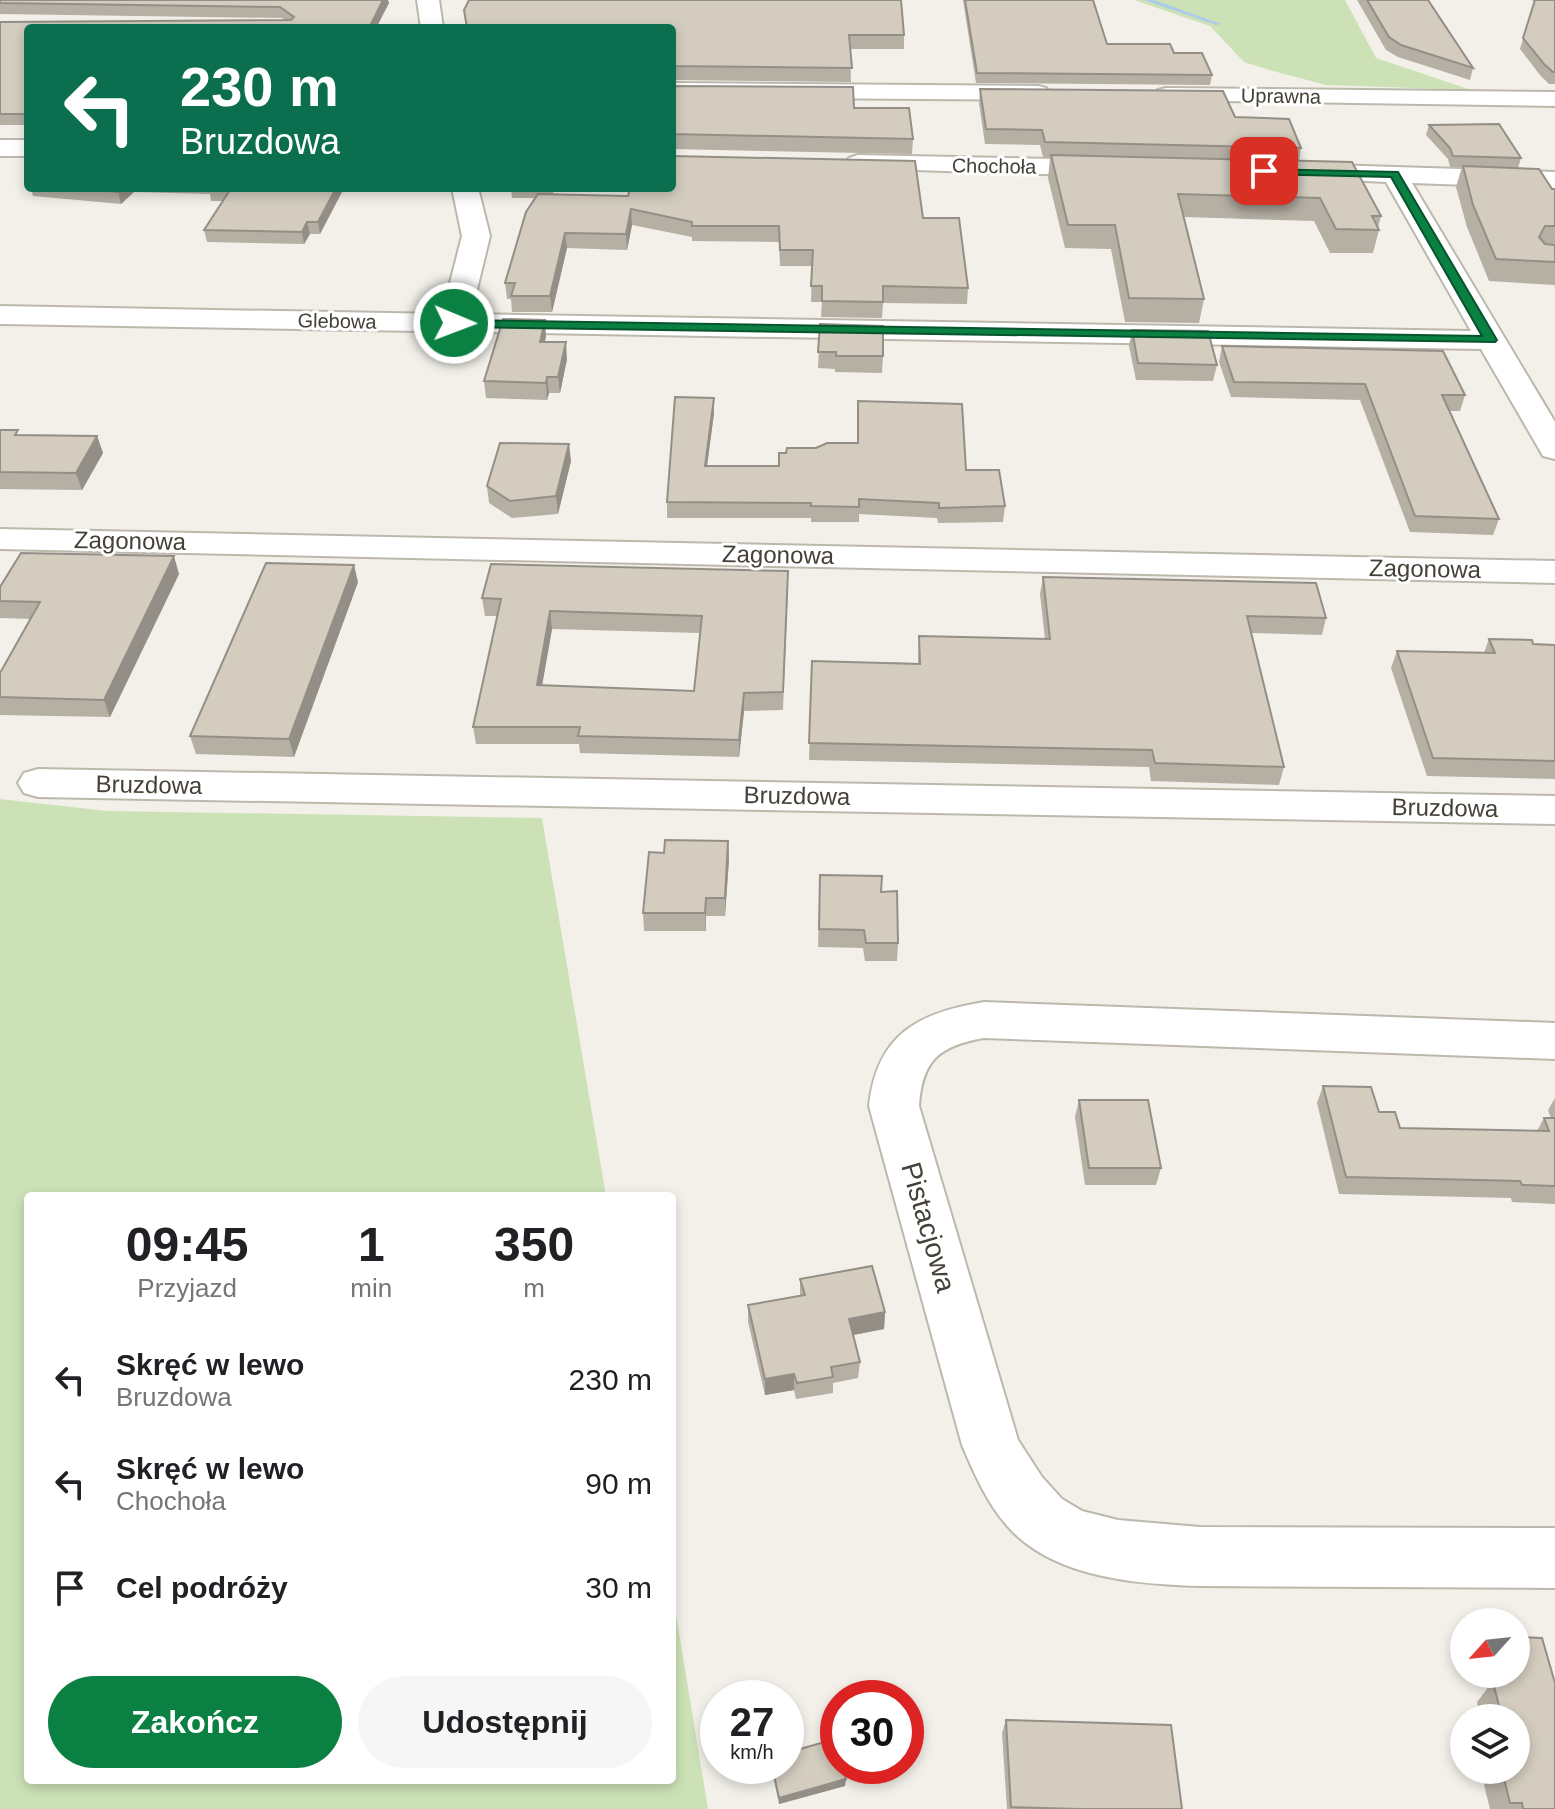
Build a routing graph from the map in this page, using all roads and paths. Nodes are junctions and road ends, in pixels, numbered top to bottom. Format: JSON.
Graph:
{"nodes":[{"id":1,"x":428,"y":0,"type":"edge"},
{"id":2,"x":431,"y":24,"type":"edge"},
{"id":3,"x":676,"y":90,"type":"edge"},
{"id":4,"x":1054,"y":94,"type":"edge"},
{"id":5,"x":1150,"y":94,"type":"edge"},
{"id":6,"x":1555,"y":99,"type":"edge"},
{"id":7,"x":0,"y":148,"type":"edge"},
{"id":8,"x":24,"y":148,"type":"edge"},
{"id":9,"x":831,"y":163,"type":"edge"},
{"id":10,"x":1134,"y":169,"type":"edge"},
{"id":11,"x":1277,"y":172,"type":"edge"},
{"id":12,"x":1394,"y":174,"type":"junction"},
{"id":13,"x":1555,"y":180,"type":"edge"},
{"id":14,"x":466,"y":192,"type":"edge"},
{"id":15,"x":0,"y":315,"type":"edge"},
{"id":16,"x":454,"y":323,"type":"junction"},
{"id":17,"x":1490,"y":340,"type":"junction"},
{"id":18,"x":1555,"y":449,"type":"edge"},
{"id":19,"x":0,"y":539,"type":"edge"},
{"id":20,"x":1555,"y":572,"type":"edge"},
{"id":21,"x":38,"y":783,"type":"dead end"},
{"id":22,"x":1555,"y":810,"type":"edge"},
{"id":23,"x":1555,"y":1041,"type":"edge"},
{"id":24,"x":1555,"y":1558,"type":"edge"}],
"edges":[{"from":1,"to":2,"type":"street"},
{"from":3,"to":4,"type":"street"},
{"from":5,"to":6,"type":"street","name":"Uprawna"},
{"from":7,"to":8,"type":"street"},
{"from":9,"to":10,"type":"street","name":"Chochoła"},
{"from":11,"to":12,"type":"street"},
{"from":12,"to":13,"type":"street"},
{"from":12,"to":17,"type":"street"},
{"from":14,"to":16,"type":"street"},
{"from":15,"to":16,"type":"street","name":"Glebowa"},
{"from":16,"to":17,"type":"street","name":"Glebowa"},
{"from":17,"to":18,"type":"street"},
{"from":19,"to":20,"type":"street","name":"Zagonowa"},
{"from":21,"to":22,"type":"street","name":"Bruzdowa"},
{"from":23,"to":24,"type":"street","name":"Pistacjowa"}]}
